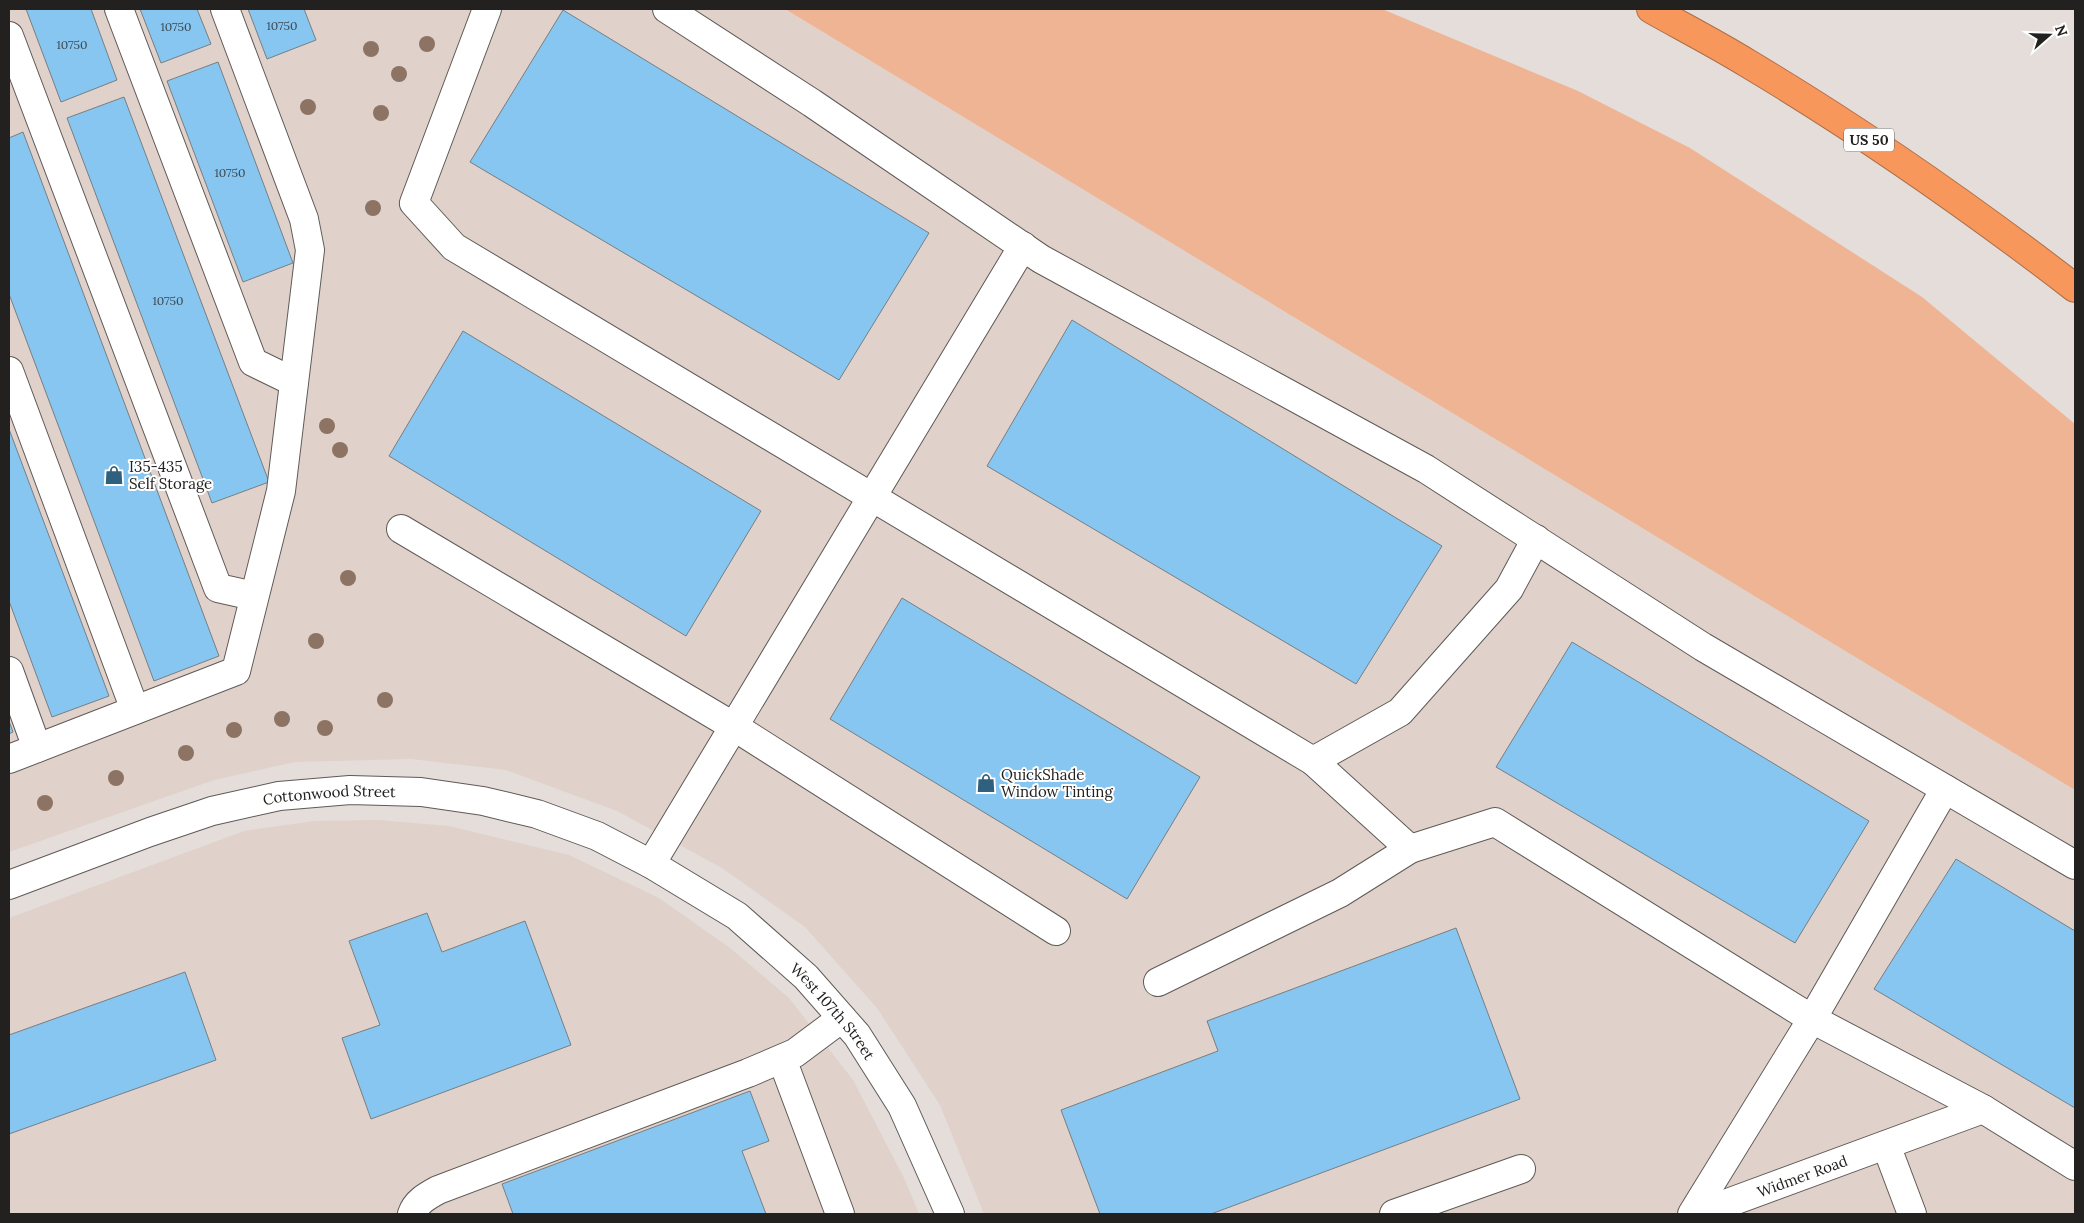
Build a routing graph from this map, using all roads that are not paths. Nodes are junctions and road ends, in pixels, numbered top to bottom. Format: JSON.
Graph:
{"nodes":[{"id":1,"x":119,"y":9,"type":"edge"},
{"id":2,"x":225,"y":9,"type":"edge"},
{"id":3,"x":487,"y":9,"type":"edge"},
{"id":4,"x":667,"y":9,"type":"edge"},
{"id":5,"x":1651,"y":9,"type":"edge"},
{"id":6,"x":9,"y":36,"type":"edge"},
{"id":7,"x":1023,"y":246,"type":"junction"},
{"id":8,"x":2075,"y":288,"type":"edge"},
{"id":9,"x":9,"y":371,"type":"edge"},
{"id":10,"x":294,"y":382,"type":"junction"},
{"id":11,"x":872,"y":496,"type":"junction"},
{"id":12,"x":401,"y":529,"type":"dead end"},
{"id":13,"x":1536,"y":539,"type":"junction"},
{"id":14,"x":254,"y":596,"type":"junction"},
{"id":15,"x":9,"y":671,"type":"edge"},
{"id":16,"x":135,"y":710,"type":"junction"},
{"id":17,"x":733,"y":726,"type":"junction"},
{"id":18,"x":37,"y":748,"type":"junction"},
{"id":19,"x":9,"y":759,"type":"edge"},
{"id":20,"x":1313,"y":761,"type":"junction"},
{"id":21,"x":1945,"y":789,"type":"junction"},
{"id":22,"x":1410,"y":849,"type":"junction"},
{"id":23,"x":651,"y":864,"type":"junction"},
{"id":24,"x":2075,"y":865,"type":"edge"},
{"id":25,"x":9,"y":885,"type":"edge"},
{"id":26,"x":1056,"y":930,"type":"dead end"},
{"id":27,"x":1158,"y":982,"type":"dead end"},
{"id":28,"x":842,"y":1018,"type":"junction"},
{"id":29,"x":1812,"y":1019,"type":"junction"},
{"id":30,"x":782,"y":1059,"type":"junction"},
{"id":31,"x":1983,"y":1109,"type":"junction"},
{"id":32,"x":1896,"y":1141,"type":"junction"},
{"id":33,"x":2075,"y":1166,"type":"edge"},
{"id":34,"x":1521,"y":1169,"type":"dead end"},
{"id":35,"x":412,"y":1214,"type":"edge"},
{"id":36,"x":840,"y":1214,"type":"edge"},
{"id":37,"x":950,"y":1214,"type":"edge"},
{"id":38,"x":1394,"y":1214,"type":"edge"},
{"id":39,"x":1692,"y":1214,"type":"edge"},
{"id":40,"x":1698,"y":1214,"type":"edge"},
{"id":41,"x":1912,"y":1214,"type":"edge"}],
"edges":[{"from":1,"to":10,"type":"street"},
{"from":2,"to":10,"type":"street"},
{"from":3,"to":11,"type":"street"},
{"from":4,"to":7,"type":"street"},
{"from":5,"to":8,"type":"highway","number":"US 50"},
{"from":6,"to":14,"type":"street"},
{"from":7,"to":11,"type":"street"},
{"from":7,"to":13,"type":"street"},
{"from":9,"to":16,"type":"street"},
{"from":10,"to":14,"type":"street"},
{"from":11,"to":17,"type":"street"},
{"from":11,"to":20,"type":"street"},
{"from":12,"to":17,"type":"street"},
{"from":13,"to":20,"type":"street"},
{"from":13,"to":21,"type":"street"},
{"from":14,"to":16,"type":"street"},
{"from":15,"to":18,"type":"street"},
{"from":16,"to":18,"type":"street"},
{"from":17,"to":23,"type":"street"},
{"from":17,"to":26,"type":"street"},
{"from":18,"to":19,"type":"street"},
{"from":20,"to":22,"type":"street"},
{"from":21,"to":24,"type":"street"},
{"from":21,"to":29,"type":"street"},
{"from":22,"to":27,"type":"street"},
{"from":22,"to":29,"type":"street"},
{"from":23,"to":25,"type":"street","name":"Cottonwood Street"},
{"from":23,"to":28,"type":"street","name":"West 107th Street"},
{"from":28,"to":30,"type":"street"},
{"from":28,"to":37,"type":"street","name":"West 107th Street"},
{"from":29,"to":31,"type":"street"},
{"from":29,"to":39,"type":"street"},
{"from":30,"to":35,"type":"street"},
{"from":30,"to":36,"type":"street"},
{"from":31,"to":32,"type":"street","name":"Widmer Road"},
{"from":31,"to":33,"type":"street"},
{"from":32,"to":40,"type":"street","name":"Widmer Road"},
{"from":32,"to":41,"type":"street"},
{"from":34,"to":38,"type":"street"}]}
